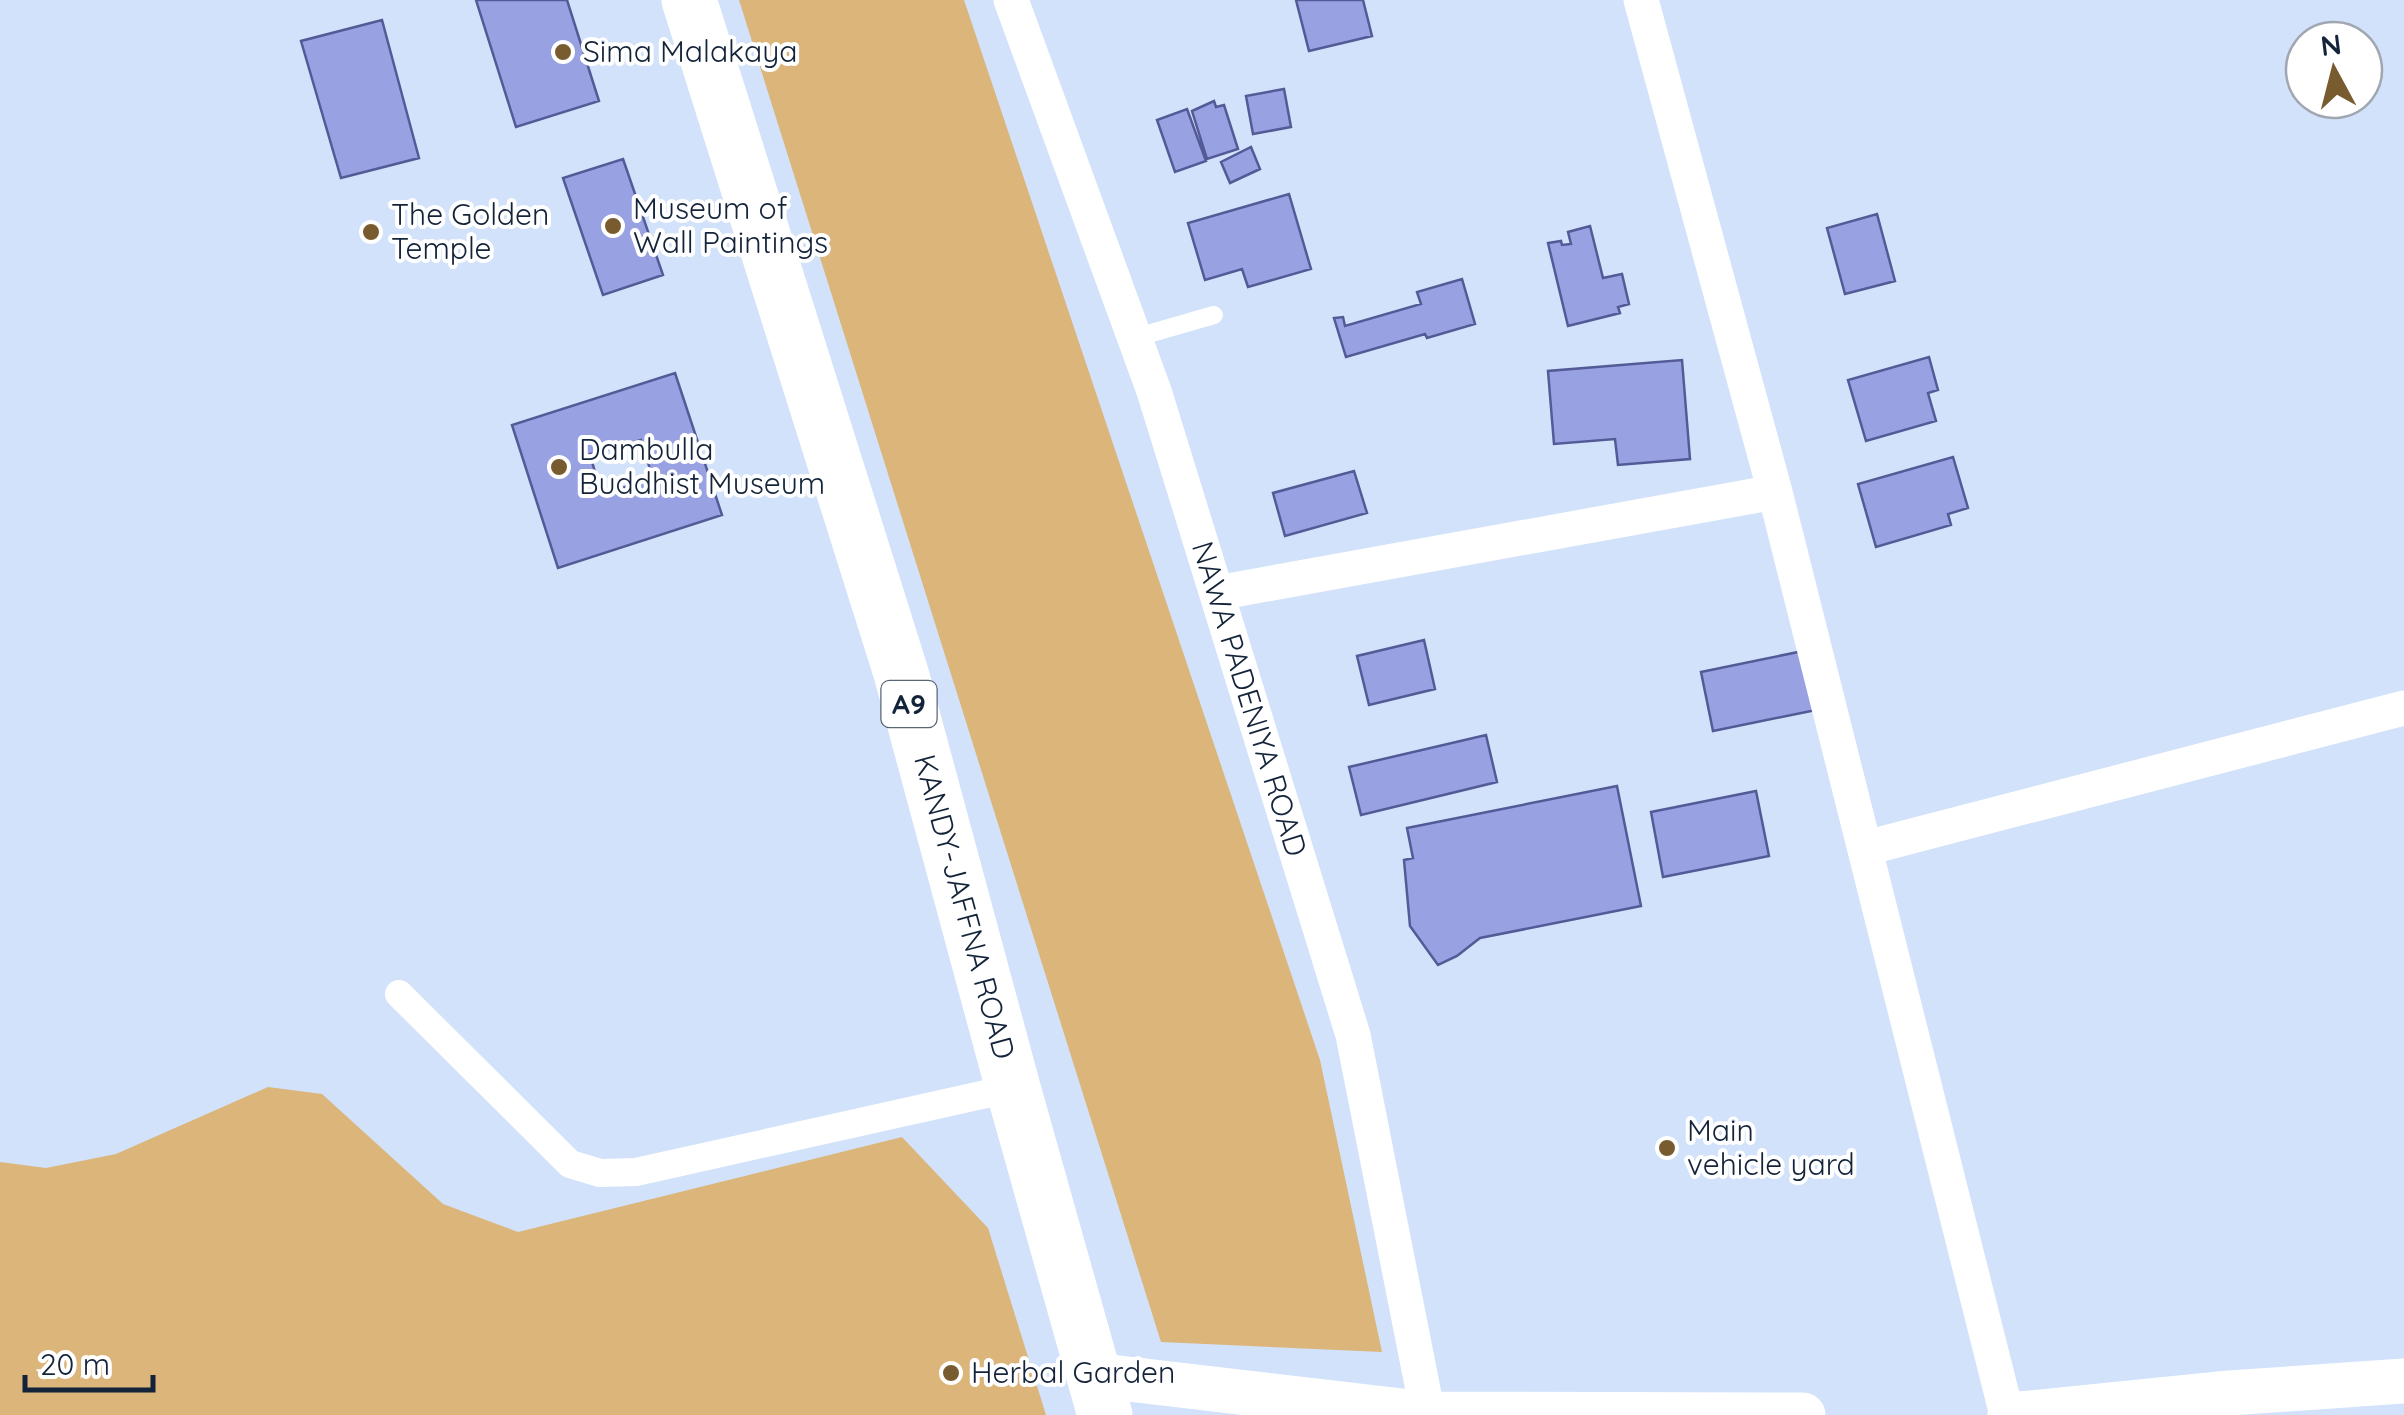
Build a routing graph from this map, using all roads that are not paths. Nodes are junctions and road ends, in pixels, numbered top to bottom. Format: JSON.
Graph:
{"nodes":[{"id":1,"x":688,"y":0,"type":"edge"},
{"id":2,"x":1011,"y":0,"type":"edge"},
{"id":3,"x":1641,"y":0,"type":"edge"},
{"id":4,"x":1214,"y":315,"type":"dead end"},
{"id":5,"x":1134,"y":338,"type":"junction"},
{"id":6,"x":1775,"y":492,"type":"junction"},
{"id":7,"x":1216,"y":593,"type":"junction"},
{"id":8,"x":2404,"y":708,"type":"edge"},
{"id":9,"x":1866,"y":848,"type":"junction"},
{"id":10,"x":399,"y":994,"type":"dead end"},
{"id":11,"x":1012,"y":1088,"type":"junction"},
{"id":12,"x":2404,"y":1381,"type":"edge"},
{"id":13,"x":1099,"y":1395,"type":"edge"},
{"id":14,"x":1428,"y":1415,"type":"edge"},
{"id":15,"x":1803,"y":1415,"type":"edge"},
{"id":16,"x":2009,"y":1415,"type":"edge"}],
"edges":[{"from":1,"to":11,"type":"highway","name":"KANDY-JAFFNA ROAD","number":"A9"},
{"from":2,"to":5,"type":"street","name":"NAWA PADENIYA ROAD"},
{"from":3,"to":6,"type":"street"},
{"from":4,"to":5,"type":"lane"},
{"from":5,"to":7,"type":"street","name":"NAWA PADENIYA ROAD"},
{"from":6,"to":7,"type":"street"},
{"from":6,"to":9,"type":"street"},
{"from":7,"to":14,"type":"street","name":"NAWA PADENIYA ROAD"},
{"from":8,"to":9,"type":"street"},
{"from":9,"to":16,"type":"street"},
{"from":10,"to":11,"type":"street"},
{"from":11,"to":13,"type":"highway","name":"KANDY-JAFFNA ROAD","number":"A9"},
{"from":12,"to":16,"type":"street"},
{"from":13,"to":14,"type":"street"},
{"from":14,"to":15,"type":"street"}]}
